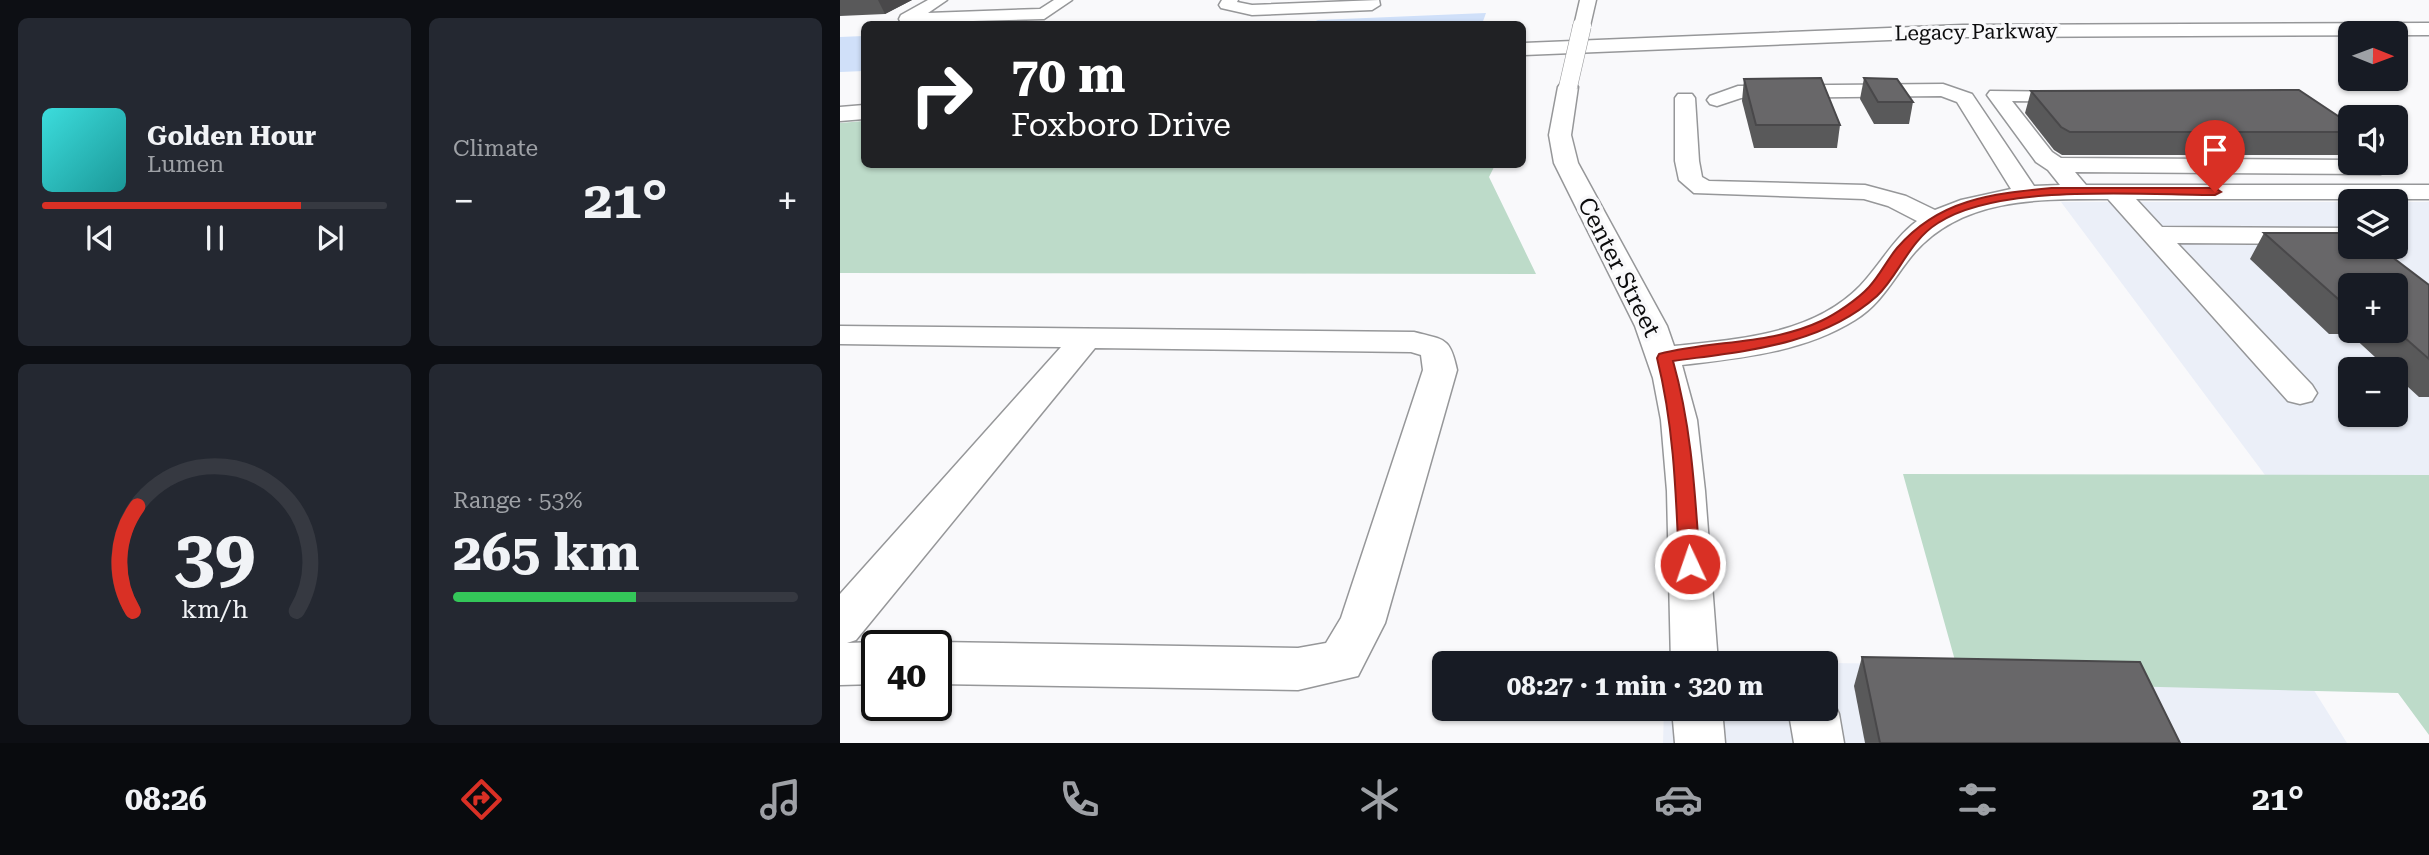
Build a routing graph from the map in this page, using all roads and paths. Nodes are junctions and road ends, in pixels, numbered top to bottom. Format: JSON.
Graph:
{"nodes":[{"id":1,"x":939,"y":0,"type":"edge"},
{"id":2,"x":1064,"y":0,"type":"edge"},
{"id":3,"x":1230,"y":0,"type":"edge"},
{"id":4,"x":1371,"y":0,"type":"edge"},
{"id":5,"x":1588,"y":0,"type":"edge"},
{"id":6,"x":2429,"y":29,"type":"edge"},
{"id":7,"x":2338,"y":46,"type":"edge"},
{"id":8,"x":2408,"y":46,"type":"edge"},
{"id":9,"x":2429,"y":46,"type":"edge"},
{"id":10,"x":1526,"y":49,"type":"edge"},
{"id":11,"x":1526,"y":68,"type":"edge"},
{"id":12,"x":861,"y":92,"type":"edge"},
{"id":13,"x":840,"y":94,"type":"edge"},
{"id":14,"x":2093,"y":96,"type":"edge"},
{"id":15,"x":1685,"y":98,"type":"dead end"},
{"id":16,"x":1717,"y":100,"type":"dead end"},
{"id":17,"x":861,"y":112,"type":"edge"},
{"id":18,"x":840,"y":114,"type":"edge"},
{"id":19,"x":2056,"y":165,"type":"junction"},
{"id":20,"x":2338,"y":165,"type":"edge"},
{"id":21,"x":2396,"y":175,"type":"edge"},
{"id":22,"x":2078,"y":191,"type":"junction"},
{"id":23,"x":2115,"y":192,"type":"junction"},
{"id":24,"x":2314,"y":192,"type":"junction"},
{"id":25,"x":2424,"y":192,"type":"edge"},
{"id":26,"x":2026,"y":194,"type":"junction"},
{"id":27,"x":2338,"y":211,"type":"edge"},
{"id":28,"x":1934,"y":219,"type":"junction"},
{"id":29,"x":2155,"y":235,"type":"junction"},
{"id":30,"x":2338,"y":236,"type":"edge"},
{"id":31,"x":840,"y":335,"type":"edge"},
{"id":32,"x":1086,"y":338,"type":"junction"},
{"id":33,"x":1665,"y":358,"type":"junction"},
{"id":34,"x":2300,"y":393,"type":"dead end"},
{"id":35,"x":840,"y":625,"type":"edge"},
{"id":36,"x":1693,"y":651,"type":"edge"},
{"id":37,"x":861,"y":663,"type":"edge"},
{"id":38,"x":952,"y":663,"type":"edge"},
{"id":39,"x":840,"y":664,"type":"edge"},
{"id":40,"x":1698,"y":721,"type":"edge"},
{"id":41,"x":1700,"y":743,"type":"edge"}],
"edges":[{"from":1,"to":2,"type":"street"},
{"from":3,"to":4,"type":"street"},
{"from":5,"to":33,"type":"street","name":"Center Street","bridge":true},
{"from":6,"to":10,"type":"highway","name":"Legacy Parkway"},
{"from":7,"to":11,"type":"highway","name":"Legacy Parkway"},
{"from":8,"to":9,"type":"highway"},
{"from":12,"to":13,"type":"highway"},
{"from":14,"to":19,"type":"street"},
{"from":15,"to":28,"type":"street"},
{"from":16,"to":26,"type":"street"},
{"from":17,"to":18,"type":"highway"},
{"from":19,"to":20,"type":"street"},
{"from":19,"to":22,"type":"street"},
{"from":21,"to":25,"type":"street"},
{"from":22,"to":23,"type":"street"},
{"from":22,"to":26,"type":"street"},
{"from":23,"to":24,"type":"street"},
{"from":23,"to":29,"type":"street"},
{"from":24,"to":25,"type":"street"},
{"from":24,"to":27,"type":"street"},
{"from":26,"to":28,"type":"street"},
{"from":28,"to":33,"type":"street"},
{"from":29,"to":30,"type":"street"},
{"from":29,"to":34,"type":"street"},
{"from":31,"to":32,"type":"street"},
{"from":32,"to":35,"type":"street"},
{"from":32,"to":38,"type":"street"},
{"from":33,"to":36,"type":"street","name":"Center Street"},
{"from":37,"to":39,"type":"street"},
{"from":40,"to":41,"type":"street"}]}
